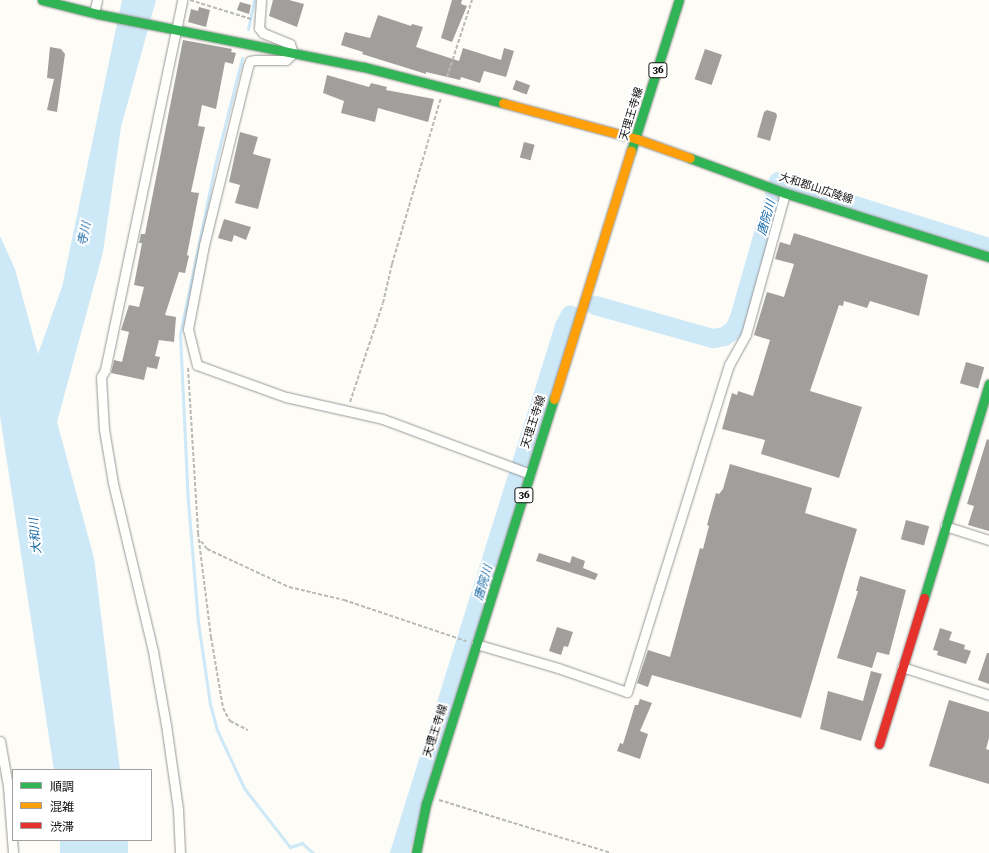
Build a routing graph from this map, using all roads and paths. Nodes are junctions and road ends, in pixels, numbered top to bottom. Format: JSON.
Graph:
{"nodes":[{"id":1,"x":42,"y":0,"type":"edge"},
{"id":2,"x":97,"y":0,"type":"edge"},
{"id":3,"x":182,"y":0,"type":"edge"},
{"id":4,"x":189,"y":0,"type":"edge"},
{"id":5,"x":262,"y":0,"type":"edge"},
{"id":6,"x":472,"y":0,"type":"edge"},
{"id":7,"x":679,"y":0,"type":"edge"},
{"id":8,"x":96,"y":14,"type":"junction"},
{"id":9,"x":258,"y":21,"type":"junction"},
{"id":10,"x":174,"y":29,"type":"junction"},
{"id":11,"x":293,"y":53,"type":"junction"},
{"id":12,"x":444,"y":88,"type":"junction"},
{"id":13,"x":637,"y":139,"type":"junction"},
{"id":14,"x":785,"y":192,"type":"junction"},
{"id":15,"x":989,"y":257,"type":"edge"},
{"id":16,"x":188,"y":367,"type":"dead end"},
{"id":17,"x":989,"y":384,"type":"edge"},
{"id":18,"x":349,"y":411,"type":"junction"},
{"id":19,"x":530,"y":474,"type":"junction"},
{"id":20,"x":945,"y":526,"type":"junction"},
{"id":21,"x":200,"y":540,"type":"junction"},
{"id":22,"x":989,"y":540,"type":"edge"},
{"id":23,"x":476,"y":644,"type":"junction"},
{"id":24,"x":902,"y":667,"type":"junction"},
{"id":25,"x":989,"y":695,"type":"edge"},
{"id":26,"x":248,"y":730,"type":"dead end"},
{"id":27,"x":0,"y":741,"type":"edge"},
{"id":28,"x":879,"y":744,"type":"dead end"},
{"id":29,"x":428,"y":796,"type":"junction"},
{"id":30,"x":12,"y":840,"type":"edge"},
{"id":31,"x":12,"y":841,"type":"edge"},
{"id":32,"x":13,"y":853,"type":"edge"},
{"id":33,"x":180,"y":853,"type":"edge"},
{"id":34,"x":416,"y":853,"type":"edge"},
{"id":35,"x":611,"y":853,"type":"edge"}],
"edges":[{"from":1,"to":8,"type":"main road","name":"大和郡山広陵線"},
{"from":2,"to":8,"type":"street"},
{"from":3,"to":10,"type":"street"},
{"from":4,"to":9,"type":"path"},
{"from":5,"to":9,"type":"street"},
{"from":6,"to":12,"type":"path"},
{"from":7,"to":13,"type":"main road","name":"天理王寺線","number":"36"},
{"from":8,"to":10,"type":"main road","name":"大和郡山広陵線"},
{"from":9,"to":11,"type":"street"},
{"from":10,"to":11,"type":"main road","name":"大和郡山広陵線"},
{"from":10,"to":33,"type":"street"},
{"from":11,"to":12,"type":"main road","name":"大和郡山広陵線"},
{"from":11,"to":18,"type":"street"},
{"from":12,"to":13,"type":"main road","name":"大和郡山広陵線"},
{"from":12,"to":18,"type":"path"},
{"from":13,"to":14,"type":"main road","name":"大和郡山広陵線"},
{"from":13,"to":19,"type":"main road","name":"天理王寺線","number":"36"},
{"from":14,"to":15,"type":"main road","name":"大和郡山広陵線"},
{"from":14,"to":23,"type":"street"},
{"from":16,"to":21,"type":"path"},
{"from":17,"to":20,"type":"main road"},
{"from":18,"to":19,"type":"street"},
{"from":19,"to":23,"type":"main road","name":"天理王寺線","number":"36"},
{"from":20,"to":22,"type":"street"},
{"from":20,"to":24,"type":"main road"},
{"from":21,"to":23,"type":"path"},
{"from":21,"to":26,"type":"path"},
{"from":23,"to":29,"type":"main road","name":"天理王寺線","number":"36"},
{"from":24,"to":25,"type":"street"},
{"from":24,"to":28,"type":"main road"},
{"from":27,"to":30,"type":"street"},
{"from":29,"to":34,"type":"main road","name":"天理王寺線","number":"36"},
{"from":29,"to":35,"type":"path"},
{"from":31,"to":32,"type":"street"}]}
